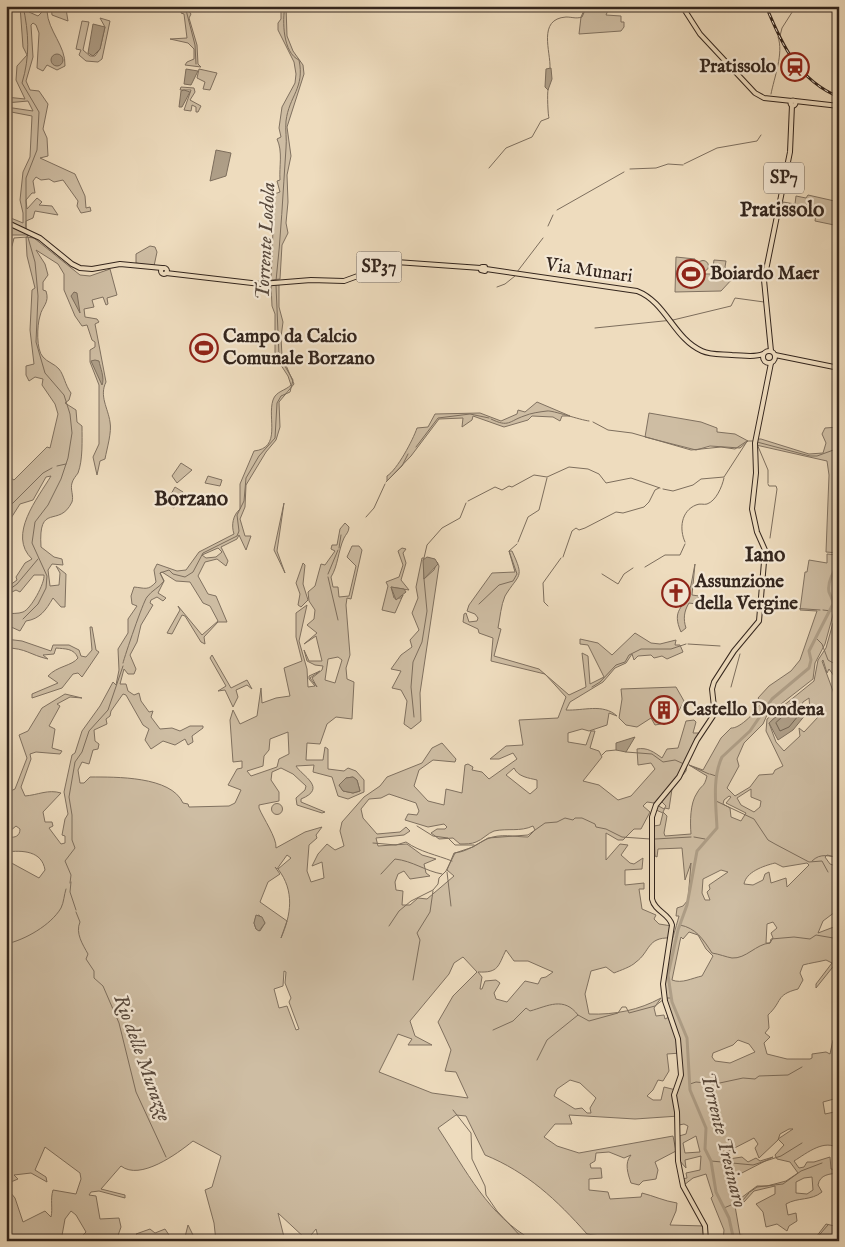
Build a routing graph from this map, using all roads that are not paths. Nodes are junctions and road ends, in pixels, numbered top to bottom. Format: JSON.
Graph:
{"nodes":[{"id":1,"x":682,"y":6,"type":"edge"},
{"id":2,"x":793,"y":105,"type":"junction"},
{"id":3,"x":839,"y":106,"type":"edge"},
{"id":4,"x":6,"y":222,"type":"edge"},
{"id":5,"x":767,"y":352,"type":"junction"},
{"id":6,"x":755,"y":356,"type":"junction"},
{"id":7,"x":770,"y":360,"type":"junction"},
{"id":8,"x":839,"y":368,"type":"edge"},
{"id":9,"x":706,"y":1241,"type":"edge"}],
"edges":[{"from":1,"to":2,"type":"main road"},
{"from":2,"to":3,"type":"main road"},
{"from":2,"to":5,"type":"main road","number":"SP7"},
{"from":4,"to":6,"type":"main road","name":"Via Munari","number":"SP37"},
{"from":5,"to":6,"type":"main road","name":"Via Munari","number":"SP37"},
{"from":5,"to":7,"type":"main road"},
{"from":5,"to":7,"type":"main road"},
{"from":6,"to":7,"type":"main road","name":"Via Munari","number":"SP37"},
{"from":7,"to":8,"type":"main road"},
{"from":7,"to":9,"type":"main road"}]}
